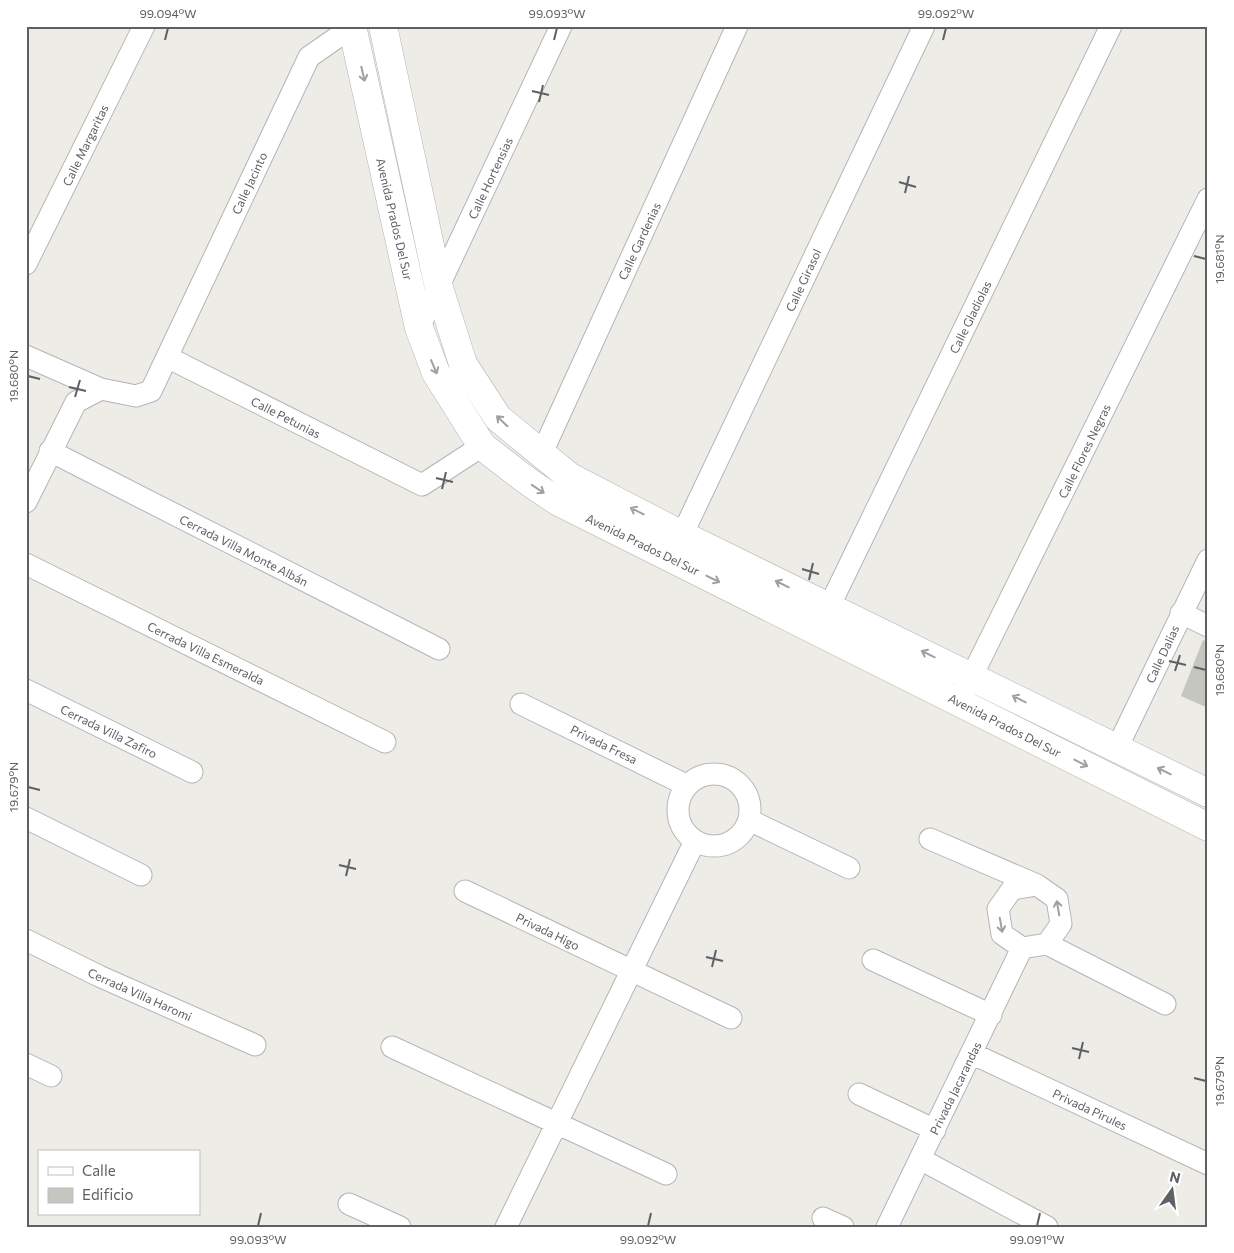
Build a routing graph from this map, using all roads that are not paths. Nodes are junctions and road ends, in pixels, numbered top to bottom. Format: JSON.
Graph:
{"nodes":[{"id":1,"x":144,"y":26,"type":"edge"},
{"id":2,"x":383,"y":26,"type":"edge"},
{"id":3,"x":561,"y":26,"type":"edge"},
{"id":4,"x":737,"y":26,"type":"edge"},
{"id":5,"x":924,"y":26,"type":"edge"},
{"id":6,"x":1111,"y":26,"type":"edge"},
{"id":7,"x":352,"y":27,"type":"edge"},
{"id":8,"x":1208,"y":200,"type":"edge"},
{"id":9,"x":26,"y":264,"type":"edge"},
{"id":10,"x":439,"y":288,"type":"junction"},
{"id":11,"x":419,"y":328,"type":"junction"},
{"id":12,"x":26,"y":356,"type":"edge"},
{"id":13,"x":167,"y":357,"type":"junction"},
{"id":14,"x":100,"y":389,"type":"junction"},
{"id":15,"x":482,"y":446,"type":"junction"},
{"id":16,"x":50,"y":451,"type":"junction"},
{"id":17,"x":541,"y":455,"type":"junction"},
{"id":18,"x":26,"y":502,"type":"edge"},
{"id":19,"x":682,"y":535,"type":"junction"},
{"id":20,"x":1208,"y":560,"type":"edge"},
{"id":21,"x":26,"y":564,"type":"edge"},
{"id":22,"x":829,"y":607,"type":"junction"},
{"id":23,"x":1181,"y":613,"type":"junction"},
{"id":24,"x":1208,"y":626,"type":"edge"},
{"id":25,"x":439,"y":649,"type":"dead end"},
{"id":26,"x":972,"y":676,"type":"junction"},
{"id":27,"x":26,"y":690,"type":"edge"},
{"id":28,"x":959,"y":702,"type":"junction"},
{"id":29,"x":521,"y":704,"type":"dead end"},
{"id":30,"x":385,"y":742,"type":"dead end"},
{"id":31,"x":1117,"y":748,"type":"junction"},
{"id":32,"x":192,"y":772,"type":"dead end"},
{"id":33,"x":686,"y":785,"type":"junction"},
{"id":34,"x":1208,"y":793,"type":"edge"},
{"id":35,"x":26,"y":818,"type":"edge"},
{"id":36,"x":749,"y":820,"type":"junction"},
{"id":37,"x":1208,"y":827,"type":"edge"},
{"id":38,"x":930,"y":839,"type":"dead end"},
{"id":39,"x":695,"y":841,"type":"junction"},
{"id":40,"x":849,"y":868,"type":"dead end"},
{"id":41,"x":141,"y":875,"type":"dead end"},
{"id":42,"x":1037,"y":885,"type":"junction"},
{"id":43,"x":465,"y":891,"type":"dead end"},
{"id":44,"x":26,"y":940,"type":"edge"},
{"id":45,"x":1047,"y":944,"type":"junction"},
{"id":46,"x":1022,"y":948,"type":"junction"},
{"id":47,"x":873,"y":960,"type":"dead end"},
{"id":48,"x":631,"y":970,"type":"junction"},
{"id":49,"x":1165,"y":1004,"type":"dead end"},
{"id":50,"x":991,"y":1014,"type":"junction"},
{"id":51,"x":731,"y":1018,"type":"dead end"},
{"id":52,"x":255,"y":1045,"type":"dead end"},
{"id":53,"x":392,"y":1047,"type":"dead end"},
{"id":54,"x":972,"y":1054,"type":"junction"},
{"id":55,"x":26,"y":1064,"type":"edge"},
{"id":56,"x":51,"y":1076,"type":"dead end"},
{"id":57,"x":859,"y":1094,"type":"dead end"},
{"id":58,"x":556,"y":1123,"type":"junction"},
{"id":59,"x":935,"y":1130,"type":"junction"},
{"id":60,"x":920,"y":1159,"type":"junction"},
{"id":61,"x":1208,"y":1164,"type":"edge"},
{"id":62,"x":666,"y":1174,"type":"dead end"},
{"id":63,"x":349,"y":1204,"type":"dead end"},
{"id":64,"x":823,"y":1218,"type":"dead end"},
{"id":65,"x":400,"y":1227,"type":"edge"},
{"id":66,"x":506,"y":1227,"type":"edge"},
{"id":67,"x":843,"y":1227,"type":"edge"},
{"id":68,"x":887,"y":1227,"type":"edge"},
{"id":69,"x":1047,"y":1227,"type":"edge"}],
"edges":[{"from":1,"to":9,"type":"street","name":"Calle Margaritas"},
{"from":2,"to":10,"type":"main road","name":"Avenida Prados Del Sur"},
{"from":3,"to":10,"type":"street","name":"Calle Hortensias"},
{"from":4,"to":17,"type":"street","name":"Calle Gardenias"},
{"from":5,"to":19,"type":"street","name":"Calle Girasol"},
{"from":6,"to":22,"type":"street","name":"Calle Gladiolas"},
{"from":7,"to":11,"type":"main road","name":"Avenida Prados Del Sur","one_way":true},
{"from":7,"to":13,"type":"street","name":"Calle Jacinto"},
{"from":8,"to":26,"type":"street","name":"Calle Flores Negras"},
{"from":10,"to":11,"type":"street","name":"Calle Hortensias"},
{"from":17,"to":10,"type":"main road","name":"Avenida Prados Del Sur","one_way":true},
{"from":11,"to":15,"type":"main road","name":"Avenida Prados Del Sur","one_way":true},
{"from":12,"to":14,"type":"street"},
{"from":13,"to":14,"type":"street"},
{"from":13,"to":15,"type":"street","name":"Calle Petunias"},
{"from":14,"to":16,"type":"street"},
{"from":15,"to":28,"type":"main road","name":"Avenida Prados Del Sur","one_way":true},
{"from":16,"to":18,"type":"street"},
{"from":16,"to":25,"type":"street","name":"Cerrada Villa Monte Albán"},
{"from":19,"to":17,"type":"main road","name":"Avenida Prados Del Sur","one_way":true},
{"from":22,"to":19,"type":"main road","name":"Avenida Prados Del Sur","one_way":true},
{"from":20,"to":23,"type":"street","name":"Calle Dalias"},
{"from":21,"to":30,"type":"street","name":"Cerrada Villa Esmeralda"},
{"from":26,"to":22,"type":"main road","name":"Avenida Prados Del Sur","one_way":true},
{"from":23,"to":24,"type":"street"},
{"from":23,"to":31,"type":"street","name":"Calle Dalias"},
{"from":26,"to":28,"type":"street","name":"Calle Flores Negras"},
{"from":31,"to":26,"type":"main road","name":"Avenida Prados Del Sur","one_way":true},
{"from":27,"to":32,"type":"street","name":"Cerrada Villa Zafiro"},
{"from":28,"to":37,"type":"main road","name":"Avenida Prados Del Sur","one_way":true},
{"from":29,"to":33,"type":"street","name":"Privada Fresa"},
{"from":34,"to":31,"type":"main road","name":"Avenida Prados Del Sur","one_way":true},
{"from":33,"to":36,"type":"street"},
{"from":33,"to":39,"type":"street"},
{"from":35,"to":41,"type":"street"},
{"from":36,"to":39,"type":"street"},
{"from":36,"to":40,"type":"street"},
{"from":38,"to":42,"type":"street"},
{"from":39,"to":48,"type":"street"},
{"from":45,"to":42,"type":"street","one_way":true},
{"from":42,"to":46,"type":"street","one_way":true},
{"from":43,"to":48,"type":"street","name":"Privada Higo"},
{"from":44,"to":52,"type":"street","name":"Cerrada Villa Haromi"},
{"from":45,"to":46,"type":"street"},
{"from":45,"to":49,"type":"street"},
{"from":46,"to":50,"type":"street","name":"Privada Jacarandas"},
{"from":47,"to":50,"type":"street"},
{"from":48,"to":51,"type":"street","name":"Privada Higo"},
{"from":48,"to":58,"type":"street"},
{"from":50,"to":54,"type":"street","name":"Privada Jacarandas"},
{"from":53,"to":58,"type":"street"},
{"from":54,"to":59,"type":"street","name":"Privada Jacarandas"},
{"from":54,"to":61,"type":"street","name":"Privada Pirules"},
{"from":55,"to":56,"type":"street"},
{"from":57,"to":59,"type":"street"},
{"from":58,"to":62,"type":"street"},
{"from":58,"to":66,"type":"street"},
{"from":59,"to":60,"type":"street","name":"Privada Jacarandas"},
{"from":60,"to":68,"type":"street","name":"Privada Jacarandas"},
{"from":60,"to":69,"type":"street"},
{"from":63,"to":65,"type":"street"},
{"from":64,"to":67,"type":"street"}]}
